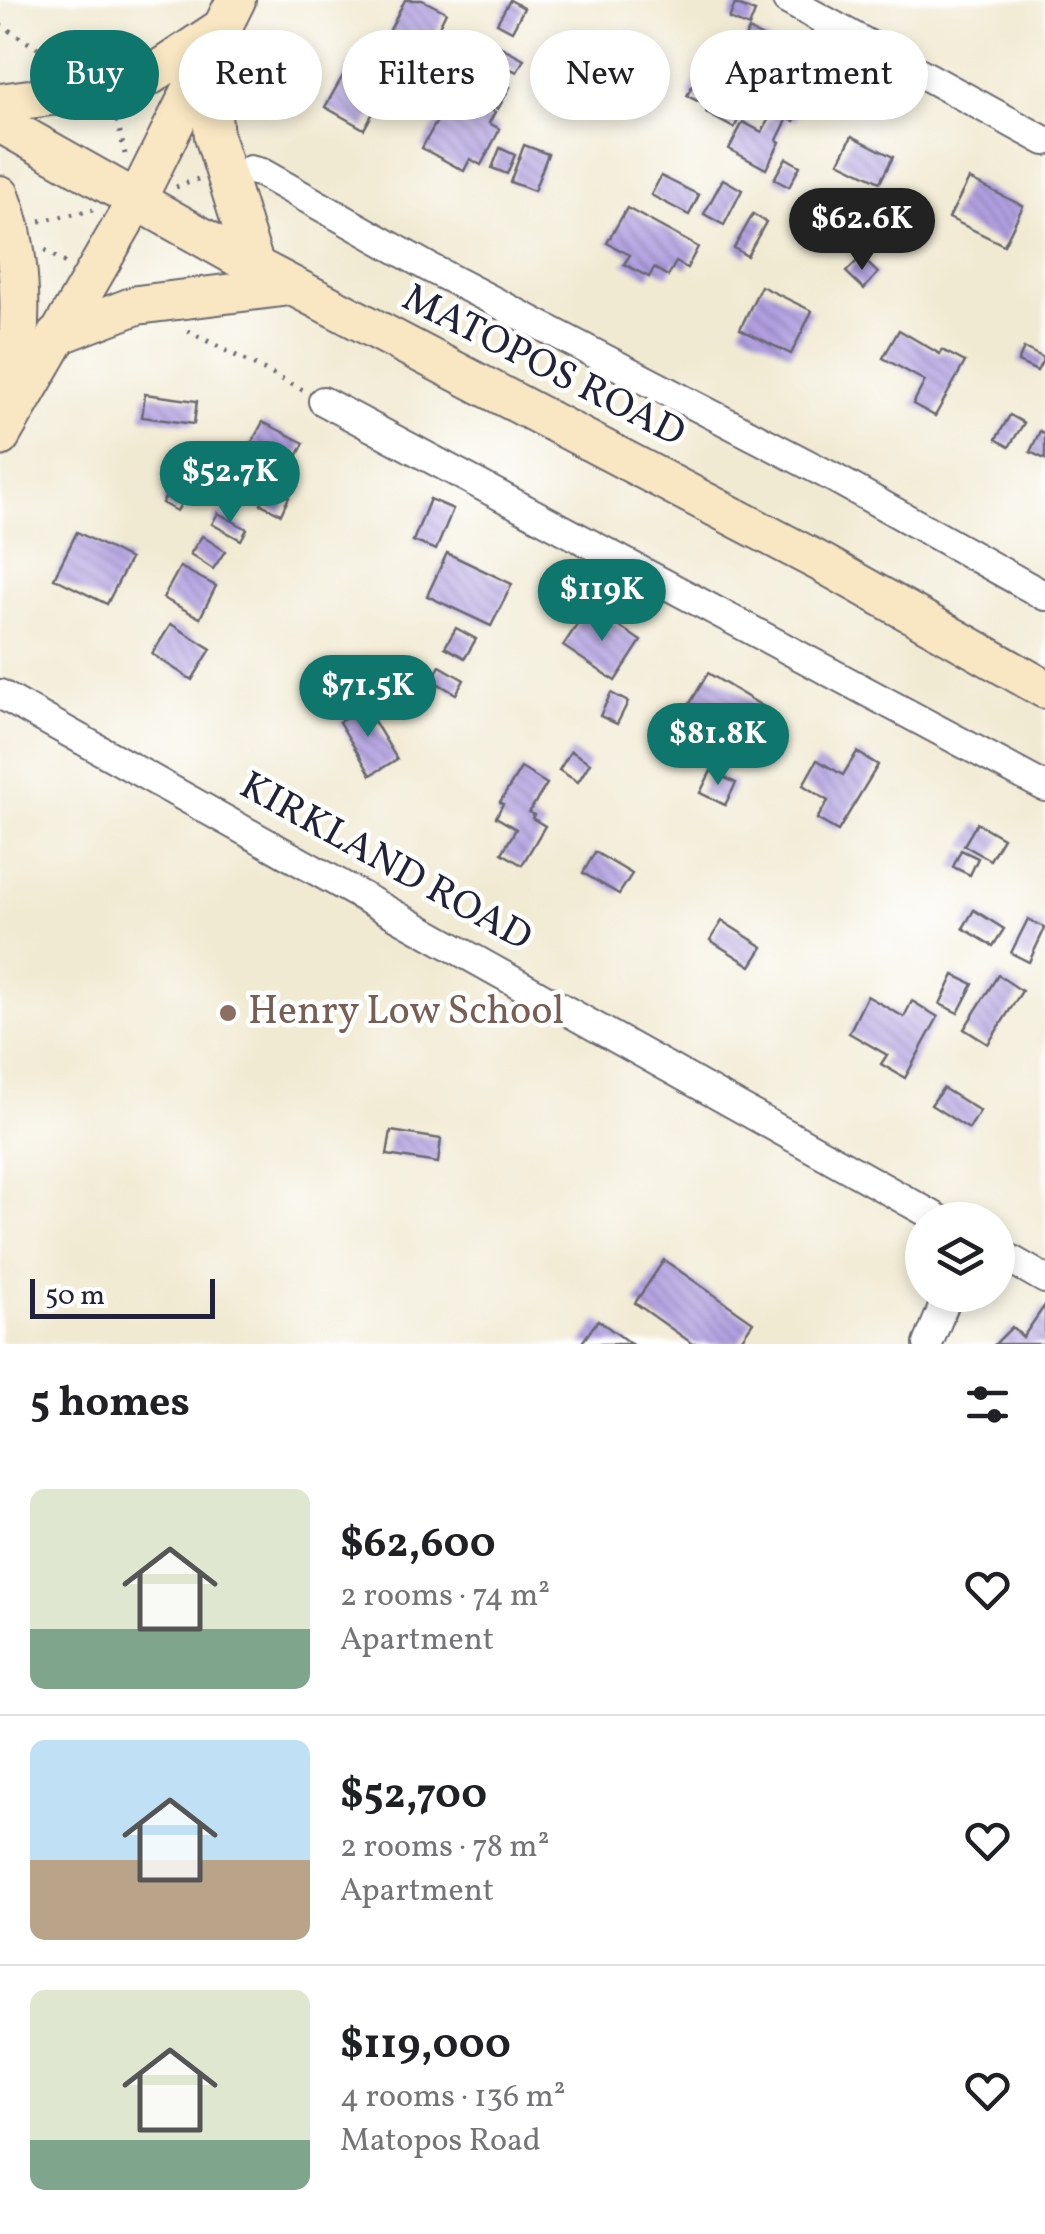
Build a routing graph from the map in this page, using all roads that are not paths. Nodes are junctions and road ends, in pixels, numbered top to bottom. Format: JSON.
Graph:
{"nodes":[{"id":1,"x":788,"y":0,"type":"edge"},
{"id":2,"x":230,"y":13,"type":"edge"},
{"id":3,"x":0,"y":104,"type":"edge"},
{"id":4,"x":179,"y":117,"type":"edge"},
{"id":5,"x":212,"y":120,"type":"edge"},
{"id":6,"x":0,"y":122,"type":"edge"},
{"id":7,"x":1045,"y":141,"type":"edge"},
{"id":8,"x":236,"y":170,"type":"junction"},
{"id":9,"x":136,"y":201,"type":"junction"},
{"id":10,"x":5,"y":211,"type":"edge"},
{"id":11,"x":256,"y":267,"type":"junction"},
{"id":12,"x":290,"y":286,"type":"junction"},
{"id":13,"x":56,"y":336,"type":"junction"},
{"id":14,"x":323,"y":400,"type":"dead end"},
{"id":15,"x":4,"y":428,"type":"edge"},
{"id":16,"x":1045,"y":596,"type":"edge"},
{"id":17,"x":1045,"y":689,"type":"edge"},
{"id":18,"x":0,"y":694,"type":"edge"},
{"id":19,"x":1045,"y":787,"type":"edge"},
{"id":20,"x":909,"y":1202,"type":"edge"},
{"id":21,"x":1015,"y":1262,"type":"edge"},
{"id":22,"x":1045,"y":1279,"type":"edge"},
{"id":23,"x":941,"y":1312,"type":"edge"},
{"id":24,"x":928,"y":1344,"type":"edge"}],
"edges":[{"from":1,"to":7,"type":"street"},
{"from":2,"to":3,"type":"main road"},
{"from":4,"to":9,"type":"main road"},
{"from":5,"to":8,"type":"main road"},
{"from":6,"to":9,"type":"main road","name":"MATOPOS ROAD"},
{"from":8,"to":11,"type":"main road"},
{"from":8,"to":16,"type":"street"},
{"from":9,"to":11,"type":"main road","name":"MATOPOS ROAD"},
{"from":9,"to":13,"type":"main road"},
{"from":10,"to":15,"type":"main road"},
{"from":11,"to":12,"type":"main road","name":"MATOPOS ROAD"},
{"from":12,"to":13,"type":"main road"},
{"from":12,"to":17,"type":"main road","name":"MATOPOS ROAD"},
{"from":13,"to":15,"type":"main road"},
{"from":14,"to":19,"type":"street"},
{"from":18,"to":20,"type":"street","name":"KIRKLAND ROAD"},
{"from":21,"to":22,"type":"street"},
{"from":23,"to":24,"type":"street"}]}
